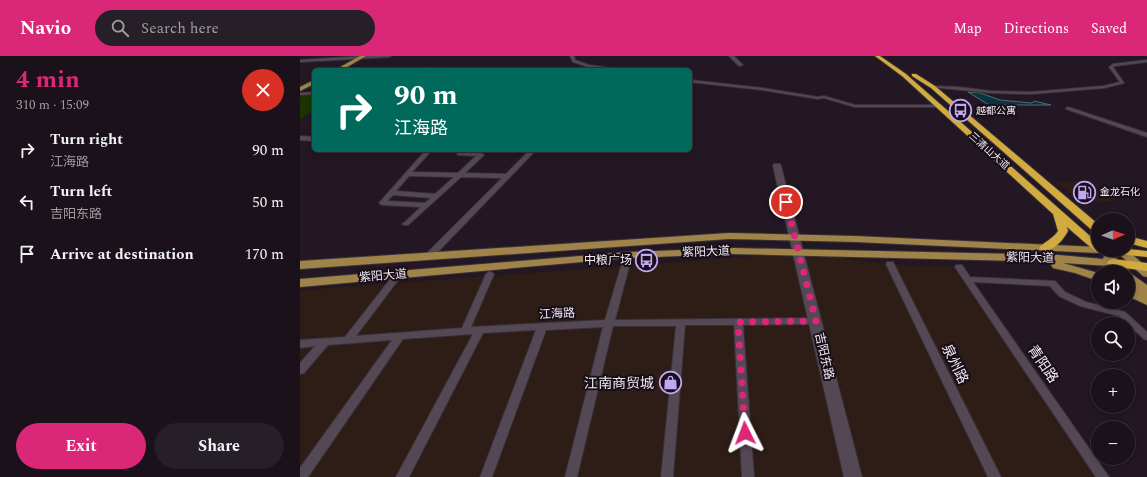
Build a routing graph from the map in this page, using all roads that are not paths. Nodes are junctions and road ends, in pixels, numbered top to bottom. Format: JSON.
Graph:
{"nodes":[{"id":1,"x":371,"y":56,"type":"edge"},
{"id":2,"x":389,"y":56,"type":"edge"},
{"id":3,"x":572,"y":56,"type":"edge"},
{"id":4,"x":731,"y":56,"type":"edge"},
{"id":5,"x":877,"y":56,"type":"edge"},
{"id":6,"x":885,"y":56,"type":"edge"},
{"id":7,"x":352,"y":57,"type":"edge"},
{"id":8,"x":363,"y":57,"type":"edge"},
{"id":9,"x":329,"y":59,"type":"junction"},
{"id":10,"x":300,"y":60,"type":"edge"},
{"id":11,"x":1147,"y":61,"type":"edge"},
{"id":12,"x":343,"y":65,"type":"junction"},
{"id":13,"x":741,"y":65,"type":"dead end"},
{"id":14,"x":335,"y":68,"type":"edge"},
{"id":15,"x":340,"y":68,"type":"edge"},
{"id":16,"x":606,"y":68,"type":"edge"},
{"id":17,"x":312,"y":79,"type":"edge"},
{"id":18,"x":692,"y":81,"type":"edge"},
{"id":19,"x":312,"y":83,"type":"edge"},
{"id":20,"x":300,"y":85,"type":"edge"},
{"id":21,"x":933,"y":88,"type":"junction"},
{"id":22,"x":300,"y":89,"type":"edge"},
{"id":23,"x":312,"y":93,"type":"edge"},
{"id":24,"x":300,"y":94,"type":"edge"},
{"id":25,"x":940,"y":106,"type":"junction"},
{"id":26,"x":1068,"y":108,"type":"dead end"},
{"id":27,"x":1147,"y":135,"type":"edge"},
{"id":28,"x":300,"y":138,"type":"edge"},
{"id":29,"x":312,"y":139,"type":"edge"},
{"id":30,"x":427,"y":152,"type":"edge"},
{"id":31,"x":531,"y":152,"type":"edge"},
{"id":32,"x":460,"y":154,"type":"dead end"},
{"id":33,"x":777,"y":166,"type":"dead end"},
{"id":34,"x":408,"y":174,"type":"junction"},
{"id":35,"x":458,"y":176,"type":"junction"},
{"id":36,"x":507,"y":176,"type":"junction"},
{"id":37,"x":391,"y":193,"type":"junction"},
{"id":38,"x":437,"y":196,"type":"junction"},
{"id":39,"x":427,"y":205,"type":"junction"},
{"id":40,"x":1058,"y":214,"type":"junction"},
{"id":41,"x":1081,"y":215,"type":"junction"},
{"id":42,"x":1091,"y":221,"type":"edge"},
{"id":43,"x":406,"y":224,"type":"dead end"},
{"id":44,"x":1091,"y":224,"type":"edge"},
{"id":45,"x":795,"y":237,"type":"junction"},
{"id":46,"x":1135,"y":241,"type":"edge"},
{"id":47,"x":1091,"y":243,"type":"edge"},
{"id":48,"x":1147,"y":245,"type":"edge"},
{"id":49,"x":1047,"y":248,"type":"junction"},
{"id":50,"x":1091,"y":250,"type":"edge"},
{"id":51,"x":799,"y":253,"type":"junction"},
{"id":52,"x":1135,"y":253,"type":"edge"},
{"id":53,"x":1147,"y":254,"type":"edge"},
{"id":54,"x":628,"y":255,"type":"junction"},
{"id":55,"x":428,"y":257,"type":"junction"},
{"id":56,"x":1107,"y":257,"type":"edge"},
{"id":57,"x":1129,"y":257,"type":"edge"},
{"id":58,"x":1021,"y":258,"type":"junction"},
{"id":59,"x":1060,"y":259,"type":"junction"},
{"id":60,"x":1113,"y":263,"type":"junction"},
{"id":61,"x":890,"y":264,"type":"dead end"},
{"id":62,"x":300,"y":265,"type":"edge"},
{"id":63,"x":1115,"y":265,"type":"edge"},
{"id":64,"x":959,"y":267,"type":"dead end"},
{"id":65,"x":1144,"y":269,"type":"edge"},
{"id":66,"x":490,"y":274,"type":"dead end"},
{"id":67,"x":1091,"y":274,"type":"edge"},
{"id":68,"x":398,"y":275,"type":"junction"},
{"id":69,"x":967,"y":279,"type":"junction"},
{"id":70,"x":1135,"y":282,"type":"edge"},
{"id":71,"x":300,"y":283,"type":"edge"},
{"id":72,"x":1147,"y":292,"type":"edge"},
{"id":73,"x":1135,"y":294,"type":"edge"},
{"id":74,"x":1147,"y":301,"type":"edge"},
{"id":75,"x":816,"y":321,"type":"junction"},
{"id":76,"x":682,"y":322,"type":"junction"},
{"id":77,"x":738,"y":322,"type":"junction"},
{"id":78,"x":609,"y":323,"type":"junction"},
{"id":79,"x":542,"y":327,"type":"junction"},
{"id":80,"x":480,"y":330,"type":"junction"},
{"id":81,"x":465,"y":331,"type":"junction"},
{"id":82,"x":400,"y":336,"type":"junction"},
{"id":83,"x":1147,"y":337,"type":"edge"},
{"id":84,"x":348,"y":340,"type":"junction"},
{"id":85,"x":325,"y":342,"type":"junction"},
{"id":86,"x":300,"y":344,"type":"edge"},
{"id":87,"x":300,"y":370,"type":"edge"},
{"id":88,"x":301,"y":477,"type":"edge"},
{"id":89,"x":402,"y":477,"type":"edge"},
{"id":90,"x":486,"y":477,"type":"edge"},
{"id":91,"x":572,"y":477,"type":"edge"},
{"id":92,"x":667,"y":477,"type":"edge"},
{"id":93,"x":748,"y":477,"type":"edge"},
{"id":94,"x":853,"y":477,"type":"edge"},
{"id":95,"x":995,"y":477,"type":"edge"},
{"id":96,"x":1103,"y":477,"type":"edge"}],
"edges":[{"from":1,"to":8,"type":"main road"},
{"from":2,"to":8,"type":"main road"},
{"from":2,"to":12,"type":"main road"},
{"from":3,"to":16,"type":"street"},
{"from":4,"to":13,"type":"main road"},
{"from":5,"to":25,"type":"highway","name":"三清山大道"},
{"from":6,"to":21,"type":"highway","name":"三清山大道"},
{"from":7,"to":8,"type":"main road"},
{"from":7,"to":9,"type":"main road"},
{"from":7,"to":12,"type":"main road"},
{"from":8,"to":12,"type":"main road"},
{"from":9,"to":10,"type":"main road"},
{"from":9,"to":12,"type":"main road"},
{"from":11,"to":21,"type":"street"},
{"from":12,"to":14,"type":"main road"},
{"from":12,"to":15,"type":"main road"},
{"from":17,"to":20,"type":"main road"},
{"from":18,"to":25,"type":"street"},
{"from":19,"to":22,"type":"main road"},
{"from":21,"to":41,"type":"highway","name":"三清山大道"},
{"from":23,"to":24,"type":"street"},
{"from":25,"to":40,"type":"highway","name":"三清山大道"},
{"from":26,"to":27,"type":"street"},
{"from":28,"to":29,"type":"street"},
{"from":30,"to":34,"type":"street"},
{"from":31,"to":36,"type":"street"},
{"from":32,"to":35,"type":"street"},
{"from":33,"to":45,"type":"main road","name":"吉阳东路"},
{"from":34,"to":35,"type":"street"},
{"from":34,"to":37,"type":"street"},
{"from":35,"to":36,"type":"street"},
{"from":35,"to":38,"type":"street"},
{"from":36,"to":55,"type":"street"},
{"from":37,"to":38,"type":"street"},
{"from":37,"to":39,"type":"street"},
{"from":38,"to":39,"type":"street"},
{"from":39,"to":43,"type":"street"},
{"from":40,"to":47,"type":"highway","name":"三清山大道"},
{"from":40,"to":49,"type":"highway"},
{"from":41,"to":42,"type":"highway"},
{"from":41,"to":44,"type":"highway","name":"三清山大道"},
{"from":45,"to":49,"type":"main road","name":"紫阳大道"},
{"from":45,"to":51,"type":"main road","name":"吉阳东路"},
{"from":45,"to":55,"type":"main road","name":"紫阳大道"},
{"from":46,"to":48,"type":"highway"},
{"from":49,"to":50,"type":"main road","name":"紫阳大道"},
{"from":49,"to":59,"type":"main road"},
{"from":51,"to":54,"type":"main road","name":"紫阳大道"},
{"from":51,"to":58,"type":"main road","name":"紫阳大道"},
{"from":51,"to":75,"type":"main road","name":"吉阳东路"},
{"from":52,"to":53,"type":"highway"},
{"from":54,"to":68,"type":"main road","name":"紫阳大道"},
{"from":54,"to":78,"type":"street"},
{"from":55,"to":62,"type":"main road","name":"紫阳大道"},
{"from":56,"to":60,"type":"main road","name":"三清山大道"},
{"from":57,"to":65,"type":"main road"},
{"from":58,"to":59,"type":"main road","name":"紫阳大道"},
{"from":58,"to":67,"type":"main road"},
{"from":59,"to":60,"type":"main road","name":"紫阳大道"},
{"from":60,"to":63,"type":"main road","name":"三清山大道"},
{"from":60,"to":65,"type":"highway"},
{"from":61,"to":95,"type":"street","name":"泉州路"},
{"from":64,"to":69,"type":"street","name":"青阳路"},
{"from":66,"to":81,"type":"street"},
{"from":68,"to":71,"type":"main road","name":"紫阳大道"},
{"from":68,"to":84,"type":"street"},
{"from":69,"to":83,"type":"street"},
{"from":69,"to":96,"type":"street","name":"青阳路"},
{"from":70,"to":72,"type":"main road"},
{"from":73,"to":74,"type":"main road"},
{"from":75,"to":77,"type":"street","name":"江海路"},
{"from":75,"to":94,"type":"main road","name":"吉阳东路"},
{"from":76,"to":77,"type":"street","name":"江海路"},
{"from":76,"to":78,"type":"street","name":"江海路"},
{"from":76,"to":92,"type":"street"},
{"from":77,"to":93,"type":"street"},
{"from":78,"to":79,"type":"street","name":"江海路"},
{"from":78,"to":91,"type":"street"},
{"from":79,"to":80,"type":"street","name":"江海路"},
{"from":79,"to":90,"type":"street"},
{"from":80,"to":81,"type":"street","name":"江海路"},
{"from":80,"to":89,"type":"street"},
{"from":81,"to":82,"type":"street","name":"江海路"},
{"from":82,"to":84,"type":"street","name":"江海路"},
{"from":82,"to":88,"type":"street"},
{"from":84,"to":85,"type":"street","name":"江海路"},
{"from":85,"to":86,"type":"street","name":"江海路"},
{"from":85,"to":87,"type":"street"}]}
